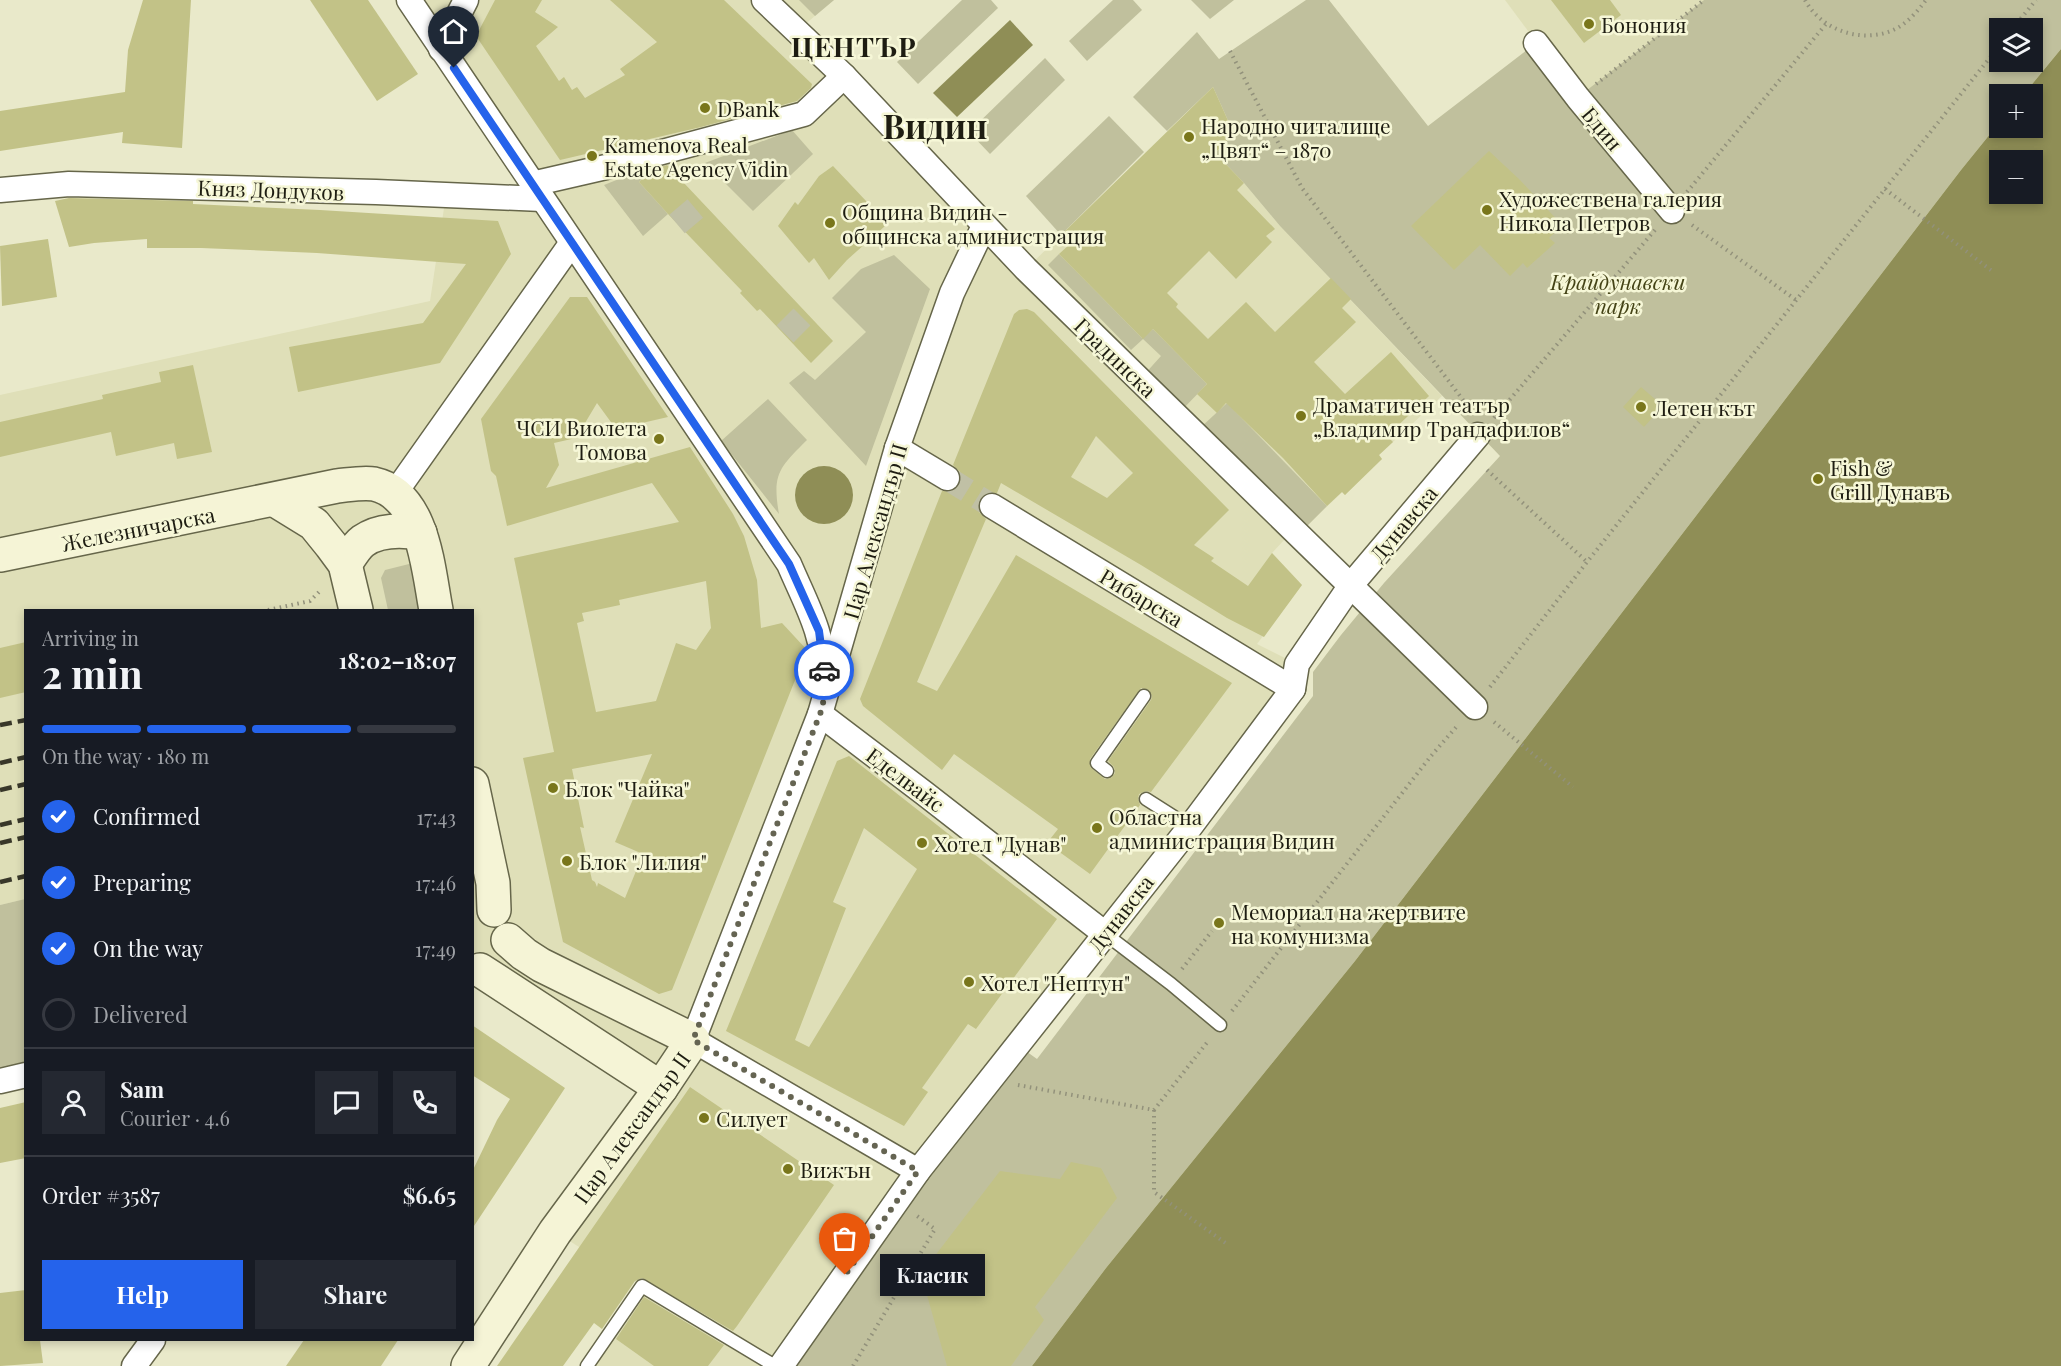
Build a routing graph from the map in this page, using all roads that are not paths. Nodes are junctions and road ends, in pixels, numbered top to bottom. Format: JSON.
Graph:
{"nodes":[{"id":1,"x":409,"y":0,"type":"edge"},
{"id":2,"x":466,"y":0,"type":"edge"},
{"id":3,"x":764,"y":0,"type":"edge"},
{"id":4,"x":1536,"y":43,"type":"dead end"},
{"id":5,"x":441,"y":49,"type":"junction"},
{"id":6,"x":844,"y":76,"type":"junction"},
{"id":7,"x":0,"y":190,"type":"edge"},
{"id":8,"x":537,"y":192,"type":"junction"},
{"id":9,"x":1672,"y":211,"type":"road end"},
{"id":10,"x":984,"y":226,"type":"junction"},
{"id":11,"x":571,"y":244,"type":"junction"},
{"id":12,"x":1478,"y":427,"type":"road end"},
{"id":13,"x":897,"y":448,"type":"junction"},
{"id":14,"x":947,"y":478,"type":"tunnel mouth"},
{"id":15,"x":395,"y":493,"type":"junction"},
{"id":16,"x":275,"y":500,"type":"junction"},
{"id":17,"x":992,"y":506,"type":"tunnel mouth"},
{"id":18,"x":420,"y":533,"type":"junction"},
{"id":19,"x":0,"y":555,"type":"edge"},
{"id":20,"x":345,"y":564,"type":"junction"},
{"id":21,"x":1351,"y":585,"type":"junction"},
{"id":22,"x":356,"y":609,"type":"edge"},
{"id":23,"x":436,"y":609,"type":"edge"},
{"id":24,"x":1293,"y":689,"type":"junction"},
{"id":25,"x":1144,"y":696,"type":"dead end"},
{"id":26,"x":1475,"y":707,"type":"road end"},
{"id":27,"x":821,"y":710,"type":"junction"},
{"id":28,"x":1107,"y":771,"type":"dead end"},
{"id":29,"x":474,"y":794,"type":"edge"},
{"id":30,"x":1146,"y":799,"type":"dead end"},
{"id":31,"x":1190,"y":827,"type":"junction"},
{"id":32,"x":483,"y":907,"type":"edge"},
{"id":33,"x":1104,"y":933,"type":"junction"},
{"id":34,"x":508,"y":940,"type":"junction"},
{"id":35,"x":476,"y":971,"type":"edge"},
{"id":36,"x":1220,"y":1025,"type":"road end"},
{"id":37,"x":693,"y":1040,"type":"junction"},
{"id":38,"x":24,"y":1075,"type":"edge"},
{"id":39,"x":0,"y":1081,"type":"edge"},
{"id":40,"x":661,"y":1088,"type":"junction"},
{"id":41,"x":918,"y":1171,"type":"junction"},
{"id":42,"x":152,"y":1341,"type":"edge"},
{"id":43,"x":134,"y":1366,"type":"edge"},
{"id":44,"x":468,"y":1366,"type":"edge"},
{"id":45,"x":587,"y":1366,"type":"edge"},
{"id":46,"x":775,"y":1366,"type":"edge"},
{"id":47,"x":781,"y":1366,"type":"edge"}],
"edges":[{"from":1,"to":5,"type":"street"},
{"from":2,"to":5,"type":"street"},
{"from":3,"to":6,"type":"street","name":"Градинска"},
{"from":4,"to":9,"type":"street","name":"Бдин"},
{"from":5,"to":8,"type":"street"},
{"from":6,"to":8,"type":"street","name":"Княз Дондуков"},
{"from":6,"to":10,"type":"street","name":"Градинска"},
{"from":7,"to":8,"type":"street","name":"Княз Дондуков"},
{"from":8,"to":11,"type":"street"},
{"from":10,"to":13,"type":"street","name":"Цар Александър II"},
{"from":10,"to":21,"type":"street","name":"Градинска"},
{"from":11,"to":15,"type":"street"},
{"from":11,"to":27,"type":"street"},
{"from":12,"to":21,"type":"street","name":"Дунавска"},
{"from":13,"to":14,"type":"street"},
{"from":13,"to":27,"type":"street","name":"Цар Александър II"},
{"from":15,"to":16,"type":"street","name":"Железничарска"},
{"from":15,"to":18,"type":"street"},
{"from":16,"to":19,"type":"street","name":"Железничарска"},
{"from":16,"to":20,"type":"street"},
{"from":17,"to":24,"type":"street","name":"Рибарска"},
{"from":18,"to":20,"type":"street"},
{"from":18,"to":23,"type":"street"},
{"from":20,"to":22,"type":"street"},
{"from":21,"to":24,"type":"street","name":"Дунавска"},
{"from":21,"to":26,"type":"street","name":"Градинска"},
{"from":24,"to":31,"type":"street","name":"Дунавска"},
{"from":25,"to":28,"type":"lane"},
{"from":27,"to":33,"type":"street","name":"Еделвайс"},
{"from":27,"to":37,"type":"street","name":"Цар Александър II"},
{"from":29,"to":32,"type":"street"},
{"from":30,"to":31,"type":"lane"},
{"from":31,"to":33,"type":"street","name":"Дунавска"},
{"from":32,"to":34,"type":"street"},
{"from":33,"to":36,"type":"lane"},
{"from":33,"to":41,"type":"street","name":"Дунавска"},
{"from":34,"to":35,"type":"street"},
{"from":34,"to":37,"type":"street"},
{"from":35,"to":40,"type":"street"},
{"from":37,"to":40,"type":"street","name":"Цар Александър II"},
{"from":37,"to":41,"type":"street"},
{"from":38,"to":39,"type":"street"},
{"from":40,"to":44,"type":"street","name":"Цар Александър II"},
{"from":41,"to":47,"type":"street","name":"Дунавска"},
{"from":42,"to":43,"type":"street"},
{"from":45,"to":46,"type":"lane"}]}
